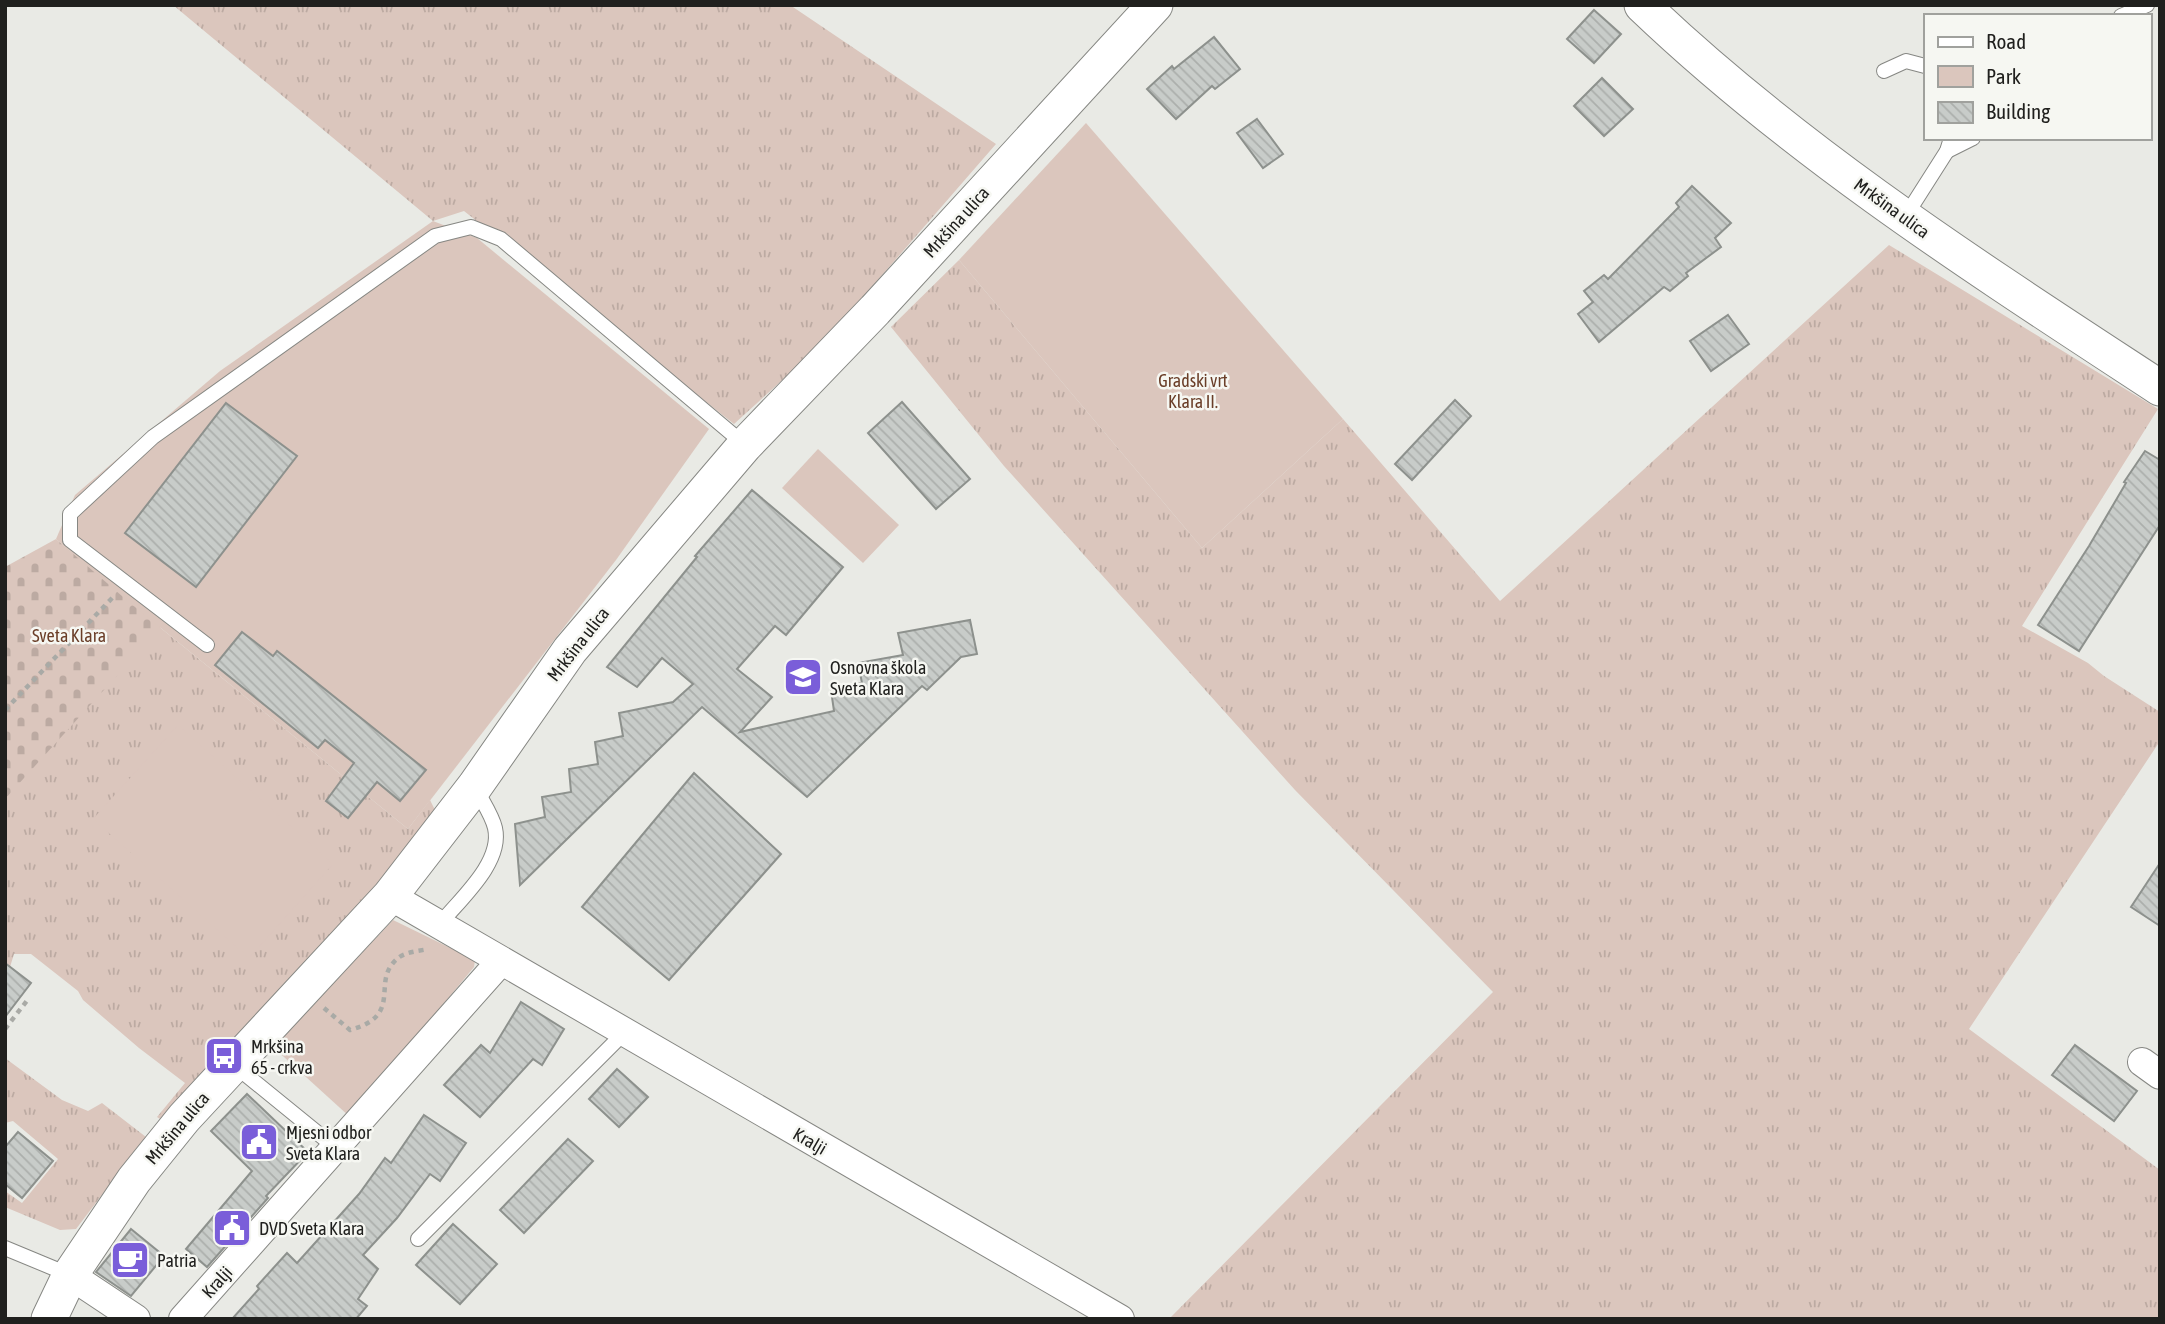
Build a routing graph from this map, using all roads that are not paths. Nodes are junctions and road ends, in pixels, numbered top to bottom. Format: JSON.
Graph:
{"nodes":[{"id":1,"x":1155,"y":5,"type":"edge"},
{"id":2,"x":1643,"y":5,"type":"edge"},
{"id":3,"x":2147,"y":5,"type":"edge"},
{"id":4,"x":2126,"y":14,"type":"edge"},
{"id":5,"x":1924,"y":66,"type":"edge"},
{"id":6,"x":1884,"y":71,"type":"dead end"},
{"id":7,"x":1966,"y":140,"type":"edge"},
{"id":8,"x":1949,"y":145,"type":"edge"},
{"id":9,"x":1904,"y":218,"type":"junction"},
{"id":10,"x":2160,"y":388,"type":"edge"},
{"id":11,"x":746,"y":444,"type":"junction"},
{"id":12,"x":207,"y":645,"type":"dead end"},
{"id":13,"x":475,"y":786,"type":"junction"},
{"id":14,"x":390,"y":896,"type":"junction"},
{"id":15,"x":445,"y":928,"type":"junction"},
{"id":16,"x":502,"y":961,"type":"junction"},
{"id":17,"x":624,"y":1033,"type":"junction"},
{"id":18,"x":233,"y":1065,"type":"junction"},
{"id":19,"x":336,"y":1148,"type":"junction"},
{"id":20,"x":418,"y":1239,"type":"dead end"},
{"id":21,"x":5,"y":1248,"type":"edge"},
{"id":22,"x":70,"y":1275,"type":"junction"},
{"id":23,"x":50,"y":1319,"type":"edge"},
{"id":24,"x":136,"y":1319,"type":"edge"},
{"id":25,"x":183,"y":1319,"type":"edge"},
{"id":26,"x":1120,"y":1319,"type":"edge"}],
"edges":[{"from":1,"to":11,"type":"street","name":"Mrkšina ulica"},
{"from":2,"to":9,"type":"street","name":"Mrkšina ulica"},
{"from":3,"to":4,"type":"lane"},
{"from":5,"to":6,"type":"lane"},
{"from":7,"to":8,"type":"lane"},
{"from":8,"to":9,"type":"lane"},
{"from":9,"to":10,"type":"street","name":"Mrkšina ulica"},
{"from":11,"to":12,"type":"lane"},
{"from":11,"to":13,"type":"street","name":"Mrkšina ulica"},
{"from":13,"to":14,"type":"street","name":"Mrkšina ulica"},
{"from":13,"to":15,"type":"lane"},
{"from":14,"to":15,"type":"street","name":"Kralji"},
{"from":14,"to":18,"type":"street","name":"Mrkšina ulica"},
{"from":15,"to":16,"type":"street","name":"Kralji"},
{"from":16,"to":17,"type":"street","name":"Kralji"},
{"from":16,"to":19,"type":"street","name":"Kralji"},
{"from":17,"to":20,"type":"lane"},
{"from":17,"to":26,"type":"street","name":"Kralji"},
{"from":18,"to":19,"type":"lane"},
{"from":18,"to":22,"type":"street","name":"Mrkšina ulica"},
{"from":19,"to":25,"type":"street","name":"Kralji"},
{"from":21,"to":22,"type":"lane"},
{"from":22,"to":23,"type":"street","name":"Mrkšina ulica"},
{"from":22,"to":24,"type":"street"}]}
